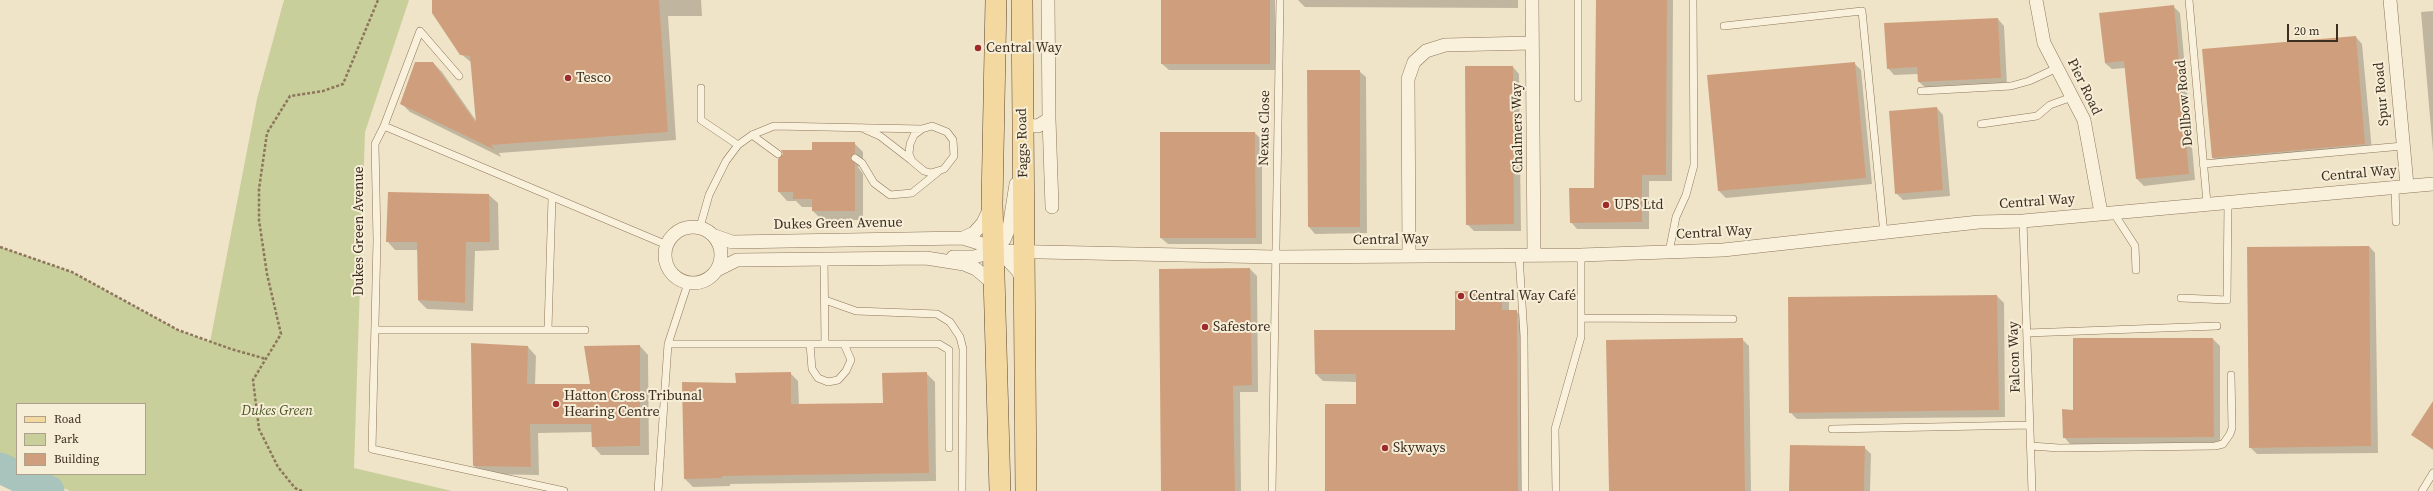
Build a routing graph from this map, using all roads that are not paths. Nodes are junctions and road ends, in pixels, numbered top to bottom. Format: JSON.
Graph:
{"nodes":[{"id":1,"x":996,"y":0,"type":"edge"},
{"id":2,"x":1022,"y":0,"type":"edge"},
{"id":3,"x":1048,"y":0,"type":"edge"},
{"id":4,"x":1280,"y":0,"type":"edge"},
{"id":5,"x":1532,"y":0,"type":"edge"},
{"id":6,"x":1578,"y":0,"type":"edge"},
{"id":7,"x":1693,"y":0,"type":"edge"},
{"id":8,"x":2036,"y":0,"type":"edge"},
{"id":9,"x":2189,"y":0,"type":"edge"},
{"id":10,"x":2390,"y":0,"type":"edge"},
{"id":11,"x":1724,"y":26,"type":"dead end"},
{"id":12,"x":1532,"y":43,"type":"junction"},
{"id":13,"x":2057,"y":68,"type":"junction"},
{"id":14,"x":459,"y":76,"type":"dead end"},
{"id":15,"x":701,"y":88,"type":"dead end"},
{"id":16,"x":1921,"y":91,"type":"dead end"},
{"id":17,"x":2072,"y":97,"type":"junction"},
{"id":18,"x":1578,"y":98,"type":"dead end"},
{"id":19,"x":1049,"y":119,"type":"junction"},
{"id":20,"x":1981,"y":124,"type":"dead end"},
{"id":21,"x":384,"y":126,"type":"junction"},
{"id":22,"x":858,"y":127,"type":"junction"},
{"id":23,"x":922,"y":129,"type":"junction"},
{"id":24,"x":1022,"y":133,"type":"junction"},
{"id":25,"x":752,"y":135,"type":"junction"},
{"id":26,"x":738,"y":144,"type":"junction"},
{"id":27,"x":2403,"y":146,"type":"junction"},
{"id":28,"x":778,"y":154,"type":"dead end"},
{"id":29,"x":855,"y":158,"type":"dead end"},
{"id":30,"x":912,"y":161,"type":"junction"},
{"id":31,"x":2203,"y":164,"type":"junction"},
{"id":32,"x":938,"y":172,"type":"junction"},
{"id":33,"x":2433,"y":184,"type":"edge"},
{"id":34,"x":2401,"y":186,"type":"junction"},
{"id":35,"x":552,"y":198,"type":"junction"},
{"id":36,"x":2228,"y":202,"type":"junction"},
{"id":37,"x":2207,"y":203,"type":"junction"},
{"id":38,"x":992,"y":204,"type":"junction"},
{"id":39,"x":1052,"y":207,"type":"dead end"},
{"id":40,"x":2107,"y":212,"type":"junction"},
{"id":41,"x":2023,"y":221,"type":"junction"},
{"id":42,"x":2396,"y":222,"type":"dead end"},
{"id":43,"x":700,"y":227,"type":"junction"},
{"id":44,"x":1884,"y":234,"type":"junction"},
{"id":45,"x":715,"y":236,"type":"junction"},
{"id":46,"x":963,"y":238,"type":"junction"},
{"id":47,"x":667,"y":245,"type":"junction"},
{"id":48,"x":995,"y":251,"type":"junction"},
{"id":49,"x":1669,"y":252,"type":"junction"},
{"id":50,"x":1409,"y":255,"type":"junction"},
{"id":51,"x":1519,"y":255,"type":"junction"},
{"id":52,"x":1534,"y":255,"type":"junction"},
{"id":53,"x":1581,"y":255,"type":"junction"},
{"id":54,"x":1275,"y":257,"type":"junction"},
{"id":55,"x":824,"y":258,"type":"junction"},
{"id":56,"x":926,"y":258,"type":"junction"},
{"id":57,"x":1018,"y":258,"type":"junction"},
{"id":58,"x":718,"y":270,"type":"junction"},
{"id":59,"x":2136,"y":270,"type":"dead end"},
{"id":60,"x":688,"y":283,"type":"junction"},
{"id":61,"x":996,"y":285,"type":"junction"},
{"id":62,"x":2181,"y":298,"type":"dead end"},
{"id":63,"x":825,"y":300,"type":"junction"},
{"id":64,"x":1581,"y":318,"type":"junction"},
{"id":65,"x":1733,"y":319,"type":"dead end"},
{"id":66,"x":2217,"y":326,"type":"dead end"},
{"id":67,"x":548,"y":329,"type":"junction"},
{"id":68,"x":375,"y":330,"type":"junction"},
{"id":69,"x":585,"y":330,"type":"dead end"},
{"id":70,"x":2027,"y":333,"type":"junction"},
{"id":71,"x":668,"y":344,"type":"junction"},
{"id":72,"x":810,"y":344,"type":"junction"},
{"id":73,"x":826,"y":344,"type":"junction"},
{"id":74,"x":844,"y":344,"type":"junction"},
{"id":75,"x":2231,"y":375,"type":"dead end"},
{"id":76,"x":998,"y":383,"type":"junction"},
{"id":77,"x":2030,"y":424,"type":"junction"},
{"id":78,"x":1832,"y":429,"type":"dead end"},
{"id":79,"x":2031,"y":446,"type":"junction"},
{"id":80,"x":948,"y":448,"type":"dead end"},
{"id":81,"x":2433,"y":473,"type":"edge"},
{"id":82,"x":564,"y":491,"type":"edge"},
{"id":83,"x":658,"y":491,"type":"edge"},
{"id":84,"x":962,"y":491,"type":"edge"},
{"id":85,"x":1000,"y":491,"type":"edge"},
{"id":86,"x":1026,"y":491,"type":"edge"},
{"id":87,"x":1272,"y":491,"type":"edge"},
{"id":88,"x":1525,"y":491,"type":"edge"},
{"id":89,"x":1556,"y":491,"type":"edge"},
{"id":90,"x":2032,"y":491,"type":"edge"},
{"id":91,"x":2423,"y":491,"type":"edge"}],
"edges":[{"from":1,"to":38,"type":"main road","name":"Faggs Road"},
{"from":2,"to":24,"type":"main road","name":"Faggs Road"},
{"from":3,"to":19,"type":"street"},
{"from":4,"to":54,"type":"lane","name":"Nexus Close"},
{"from":5,"to":12,"type":"street","name":"Chalmers Way"},
{"from":6,"to":18,"type":"lane"},
{"from":7,"to":49,"type":"lane"},
{"from":8,"to":13,"type":"street","name":"Pier Road"},
{"from":9,"to":31,"type":"lane","name":"Dellbow Road"},
{"from":10,"to":27,"type":"street","name":"Spur Road"},
{"from":11,"to":44,"type":"lane"},
{"from":12,"to":50,"type":"street"},
{"from":12,"to":52,"type":"street","name":"Chalmers Way"},
{"from":13,"to":16,"type":"lane"},
{"from":13,"to":17,"type":"street","name":"Pier Road"},
{"from":14,"to":21,"type":"lane","name":"Dukes Green Avenue"},
{"from":15,"to":26,"type":"lane"},
{"from":17,"to":20,"type":"lane"},
{"from":17,"to":40,"type":"street","name":"Pier Road"},
{"from":19,"to":24,"type":"street"},
{"from":19,"to":39,"type":"street"},
{"from":21,"to":35,"type":"lane"},
{"from":21,"to":68,"type":"lane","name":"Dukes Green Avenue"},
{"from":22,"to":23,"type":"lane"},
{"from":22,"to":25,"type":"lane"},
{"from":22,"to":30,"type":"lane"},
{"from":23,"to":30,"type":"lane"},
{"from":23,"to":32,"type":"lane"},
{"from":24,"to":48,"type":"street"},
{"from":24,"to":57,"type":"main road","name":"Faggs Road"},
{"from":25,"to":26,"type":"lane"},
{"from":25,"to":28,"type":"lane"},
{"from":26,"to":43,"type":"lane"},
{"from":27,"to":31,"type":"lane"},
{"from":27,"to":34,"type":"street","name":"Spur Road"},
{"from":29,"to":32,"type":"lane"},
{"from":30,"to":32,"type":"lane"},
{"from":31,"to":37,"type":"lane","name":"Dellbow Road"},
{"from":33,"to":34,"type":"street","name":"Central Way"},
{"from":34,"to":36,"type":"street","name":"Central Way"},
{"from":34,"to":42,"type":"lane"},
{"from":35,"to":47,"type":"lane"},
{"from":35,"to":67,"type":"lane"},
{"from":36,"to":37,"type":"street","name":"Central Way"},
{"from":36,"to":62,"type":"lane"},
{"from":37,"to":40,"type":"street","name":"Central Way"},
{"from":38,"to":46,"type":"street","name":"Faggs Road"},
{"from":38,"to":48,"type":"main road","name":"Faggs Road"},
{"from":40,"to":41,"type":"street","name":"Central Way"},
{"from":40,"to":59,"type":"lane"},
{"from":41,"to":44,"type":"street","name":"Central Way"},
{"from":41,"to":70,"type":"lane","name":"Falcon Way"},
{"from":43,"to":45,"type":"street"},
{"from":43,"to":47,"type":"street"},
{"from":44,"to":49,"type":"street","name":"Central Way"},
{"from":45,"to":46,"type":"street","name":"Dukes Green Avenue"},
{"from":45,"to":58,"type":"street"},
{"from":46,"to":48,"type":"street"},
{"from":47,"to":60,"type":"street"},
{"from":48,"to":56,"type":"street"},
{"from":48,"to":57,"type":"street","name":"Central Way"},
{"from":48,"to":61,"type":"main road","name":"Faggs Road"},
{"from":49,"to":53,"type":"street","name":"Central Way"},
{"from":50,"to":51,"type":"street","name":"Central Way"},
{"from":50,"to":54,"type":"street","name":"Central Way"},
{"from":51,"to":52,"type":"street","name":"Central Way"},
{"from":51,"to":88,"type":"lane"},
{"from":52,"to":53,"type":"street","name":"Central Way"},
{"from":53,"to":64,"type":"lane"},
{"from":54,"to":57,"type":"street","name":"Central Way"},
{"from":54,"to":87,"type":"lane","name":"Nexus Close"},
{"from":55,"to":56,"type":"street"},
{"from":55,"to":58,"type":"street"},
{"from":55,"to":63,"type":"lane"},
{"from":56,"to":61,"type":"street"},
{"from":57,"to":76,"type":"main road"},
{"from":57,"to":86,"type":"main road","name":"Faggs Road"},
{"from":58,"to":60,"type":"street"},
{"from":60,"to":71,"type":"lane"},
{"from":61,"to":76,"type":"main road","name":"Faggs Road"},
{"from":63,"to":73,"type":"lane"},
{"from":63,"to":84,"type":"lane"},
{"from":64,"to":65,"type":"lane"},
{"from":64,"to":89,"type":"lane"},
{"from":66,"to":70,"type":"lane"},
{"from":67,"to":68,"type":"lane"},
{"from":67,"to":69,"type":"lane"},
{"from":68,"to":82,"type":"lane","name":"Dukes Green Avenue"},
{"from":70,"to":77,"type":"lane","name":"Falcon Way"},
{"from":71,"to":72,"type":"lane"},
{"from":71,"to":83,"type":"lane"},
{"from":72,"to":73,"type":"lane"},
{"from":72,"to":74,"type":"lane"},
{"from":73,"to":74,"type":"lane"},
{"from":74,"to":80,"type":"lane"},
{"from":75,"to":79,"type":"lane"},
{"from":76,"to":85,"type":"main road","name":"Faggs Road"},
{"from":77,"to":78,"type":"lane"},
{"from":77,"to":79,"type":"lane","name":"Falcon Way"},
{"from":79,"to":90,"type":"lane","name":"Falcon Way"},
{"from":81,"to":91,"type":"lane"}]}
